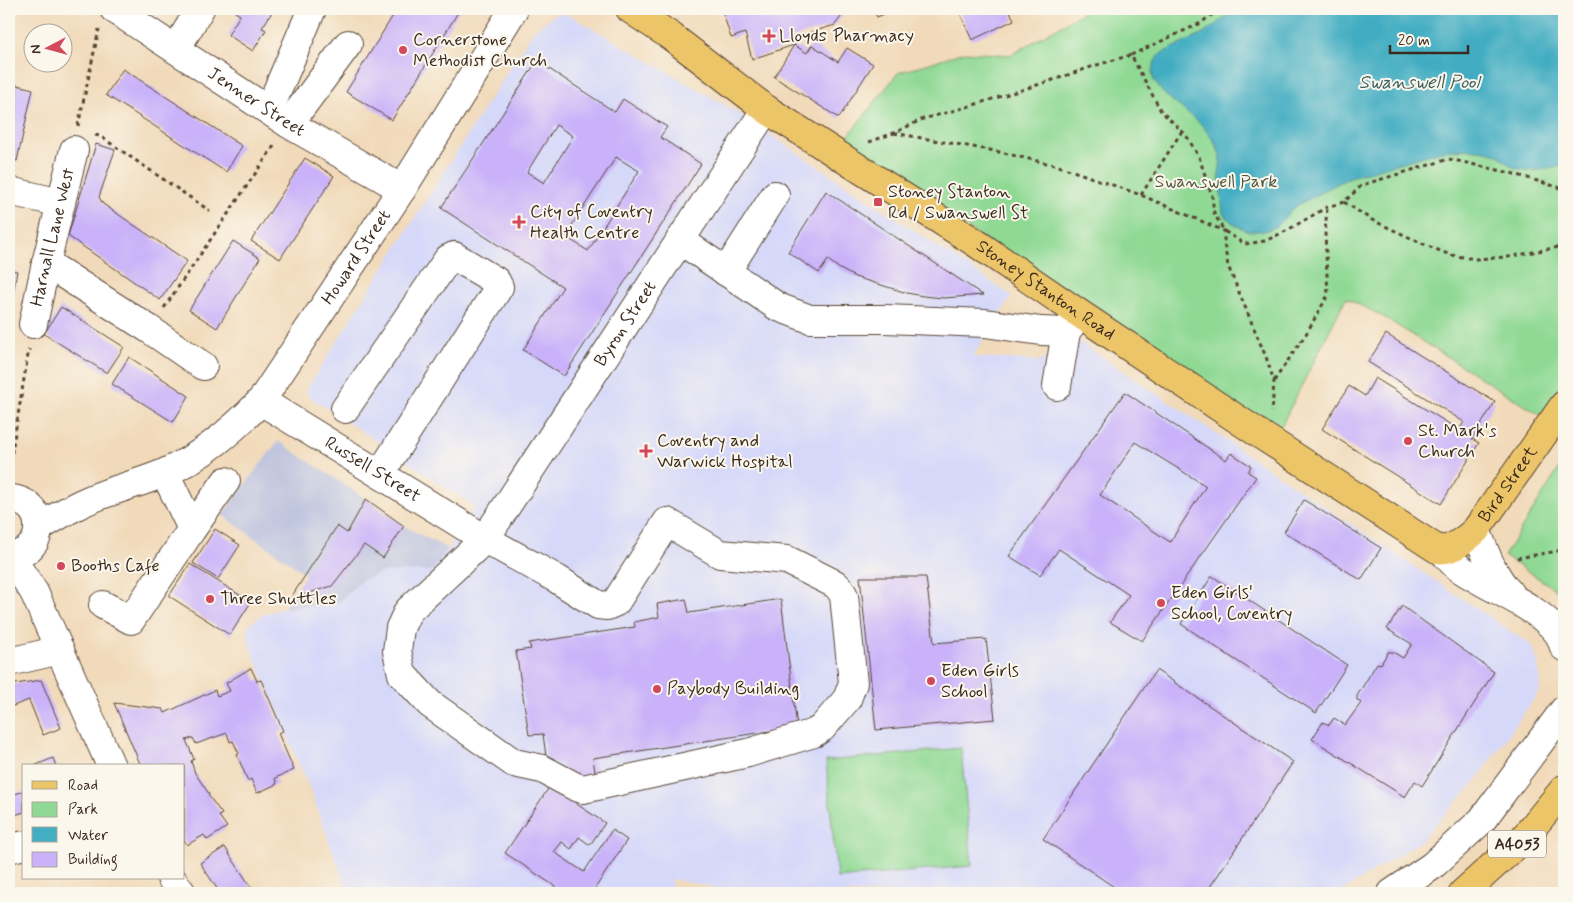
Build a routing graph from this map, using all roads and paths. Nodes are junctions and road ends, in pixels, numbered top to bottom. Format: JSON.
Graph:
{"nodes":[{"id":1,"x":200,"y":9,"type":"edge"},
{"id":2,"x":312,"y":9,"type":"edge"},
{"id":3,"x":514,"y":9,"type":"edge"},
{"id":4,"x":630,"y":9,"type":"edge"},
{"id":5,"x":659,"y":9,"type":"edge"},
{"id":6,"x":1219,"y":9,"type":"edge"},
{"id":7,"x":107,"y":15,"type":"edge"},
{"id":8,"x":672,"y":37,"type":"junction"},
{"id":9,"x":348,"y":44,"type":"dead end"},
{"id":10,"x":176,"y":49,"type":"junction"},
{"id":11,"x":1131,"y":55,"type":"junction"},
{"id":12,"x":766,"y":109,"type":"junction"},
{"id":13,"x":279,"y":117,"type":"junction"},
{"id":14,"x":1182,"y":131,"type":"junction"},
{"id":15,"x":894,"y":133,"type":"junction"},
{"id":16,"x":76,"y":140,"type":"junction"},
{"id":17,"x":840,"y":156,"type":"junction"},
{"id":18,"x":402,"y":189,"type":"junction"},
{"id":19,"x":1564,"y":189,"type":"edge"},
{"id":20,"x":9,"y":191,"type":"edge"},
{"id":21,"x":775,"y":195,"type":"dead end"},
{"id":22,"x":1141,"y":196,"type":"junction"},
{"id":23,"x":1344,"y":202,"type":"junction"},
{"id":24,"x":61,"y":203,"type":"junction"},
{"id":25,"x":1327,"y":207,"type":"junction"},
{"id":26,"x":210,"y":211,"type":"dead end"},
{"id":27,"x":1224,"y":231,"type":"junction"},
{"id":28,"x":680,"y":240,"type":"junction"},
{"id":29,"x":1564,"y":246,"type":"edge"},
{"id":30,"x":46,"y":263,"type":"junction"},
{"id":31,"x":726,"y":272,"type":"junction"},
{"id":32,"x":1073,"y":323,"type":"junction"},
{"id":33,"x":33,"y":324,"type":"joint"},
{"id":34,"x":149,"y":329,"type":"junction"},
{"id":35,"x":203,"y":366,"type":"dead end"},
{"id":36,"x":1274,"y":382,"type":"junction"},
{"id":37,"x":1057,"y":386,"type":"dead end"},
{"id":38,"x":261,"y":401,"type":"junction"},
{"id":39,"x":1564,"y":405,"type":"edge"},
{"id":40,"x":345,"y":409,"type":"dead end"},
{"id":41,"x":1261,"y":435,"type":"junction"},
{"id":42,"x":9,"y":469,"type":"edge"},
{"id":43,"x":165,"y":473,"type":"junction"},
{"id":44,"x":380,"y":474,"type":"junction"},
{"id":45,"x":226,"y":481,"type":"dead end"},
{"id":46,"x":192,"y":529,"type":"junction"},
{"id":47,"x":1476,"y":530,"type":"junction"},
{"id":48,"x":21,"y":533,"type":"edge"},
{"id":49,"x":485,"y":538,"type":"junction"},
{"id":50,"x":1441,"y":550,"type":"junction"},
{"id":51,"x":1512,"y":598,"type":"junction"},
{"id":52,"x":103,"y":605,"type":"dead end"},
{"id":53,"x":1564,"y":647,"type":"edge"},
{"id":54,"x":60,"y":650,"type":"junction"},
{"id":55,"x":9,"y":662,"type":"edge"},
{"id":56,"x":1564,"y":710,"type":"edge"},
{"id":57,"x":110,"y":764,"type":"edge"},
{"id":58,"x":1564,"y":788,"type":"edge"},
{"id":59,"x":172,"y":880,"type":"edge"},
{"id":60,"x":182,"y":893,"type":"edge"},
{"id":61,"x":1392,"y":893,"type":"edge"},
{"id":62,"x":1463,"y":893,"type":"edge"}],
"edges":[{"from":1,"to":10,"type":"street"},
{"from":2,"to":13,"type":"street"},
{"from":3,"to":18,"type":"street","name":"Howard Street"},
{"from":4,"to":8,"type":"main road","name":"Stoney Stanton Road"},
{"from":5,"to":8,"type":"main road"},
{"from":6,"to":11,"type":"path"},
{"from":7,"to":10,"type":"street","name":"Jenner Street"},
{"from":7,"to":16,"type":"path"},
{"from":8,"to":12,"type":"main road","name":"Stoney Stanton Road"},
{"from":9,"to":13,"type":"street"},
{"from":10,"to":13,"type":"street","name":"Jenner Street"},
{"from":11,"to":14,"type":"path"},
{"from":11,"to":15,"type":"path"},
{"from":12,"to":17,"type":"main road","name":"Stoney Stanton Road"},
{"from":12,"to":28,"type":"street","name":"Byron Street"},
{"from":13,"to":18,"type":"street","name":"Jenner Street"},
{"from":13,"to":34,"type":"path"},
{"from":14,"to":22,"type":"path"},
{"from":14,"to":27,"type":"path"},
{"from":15,"to":17,"type":"path"},
{"from":15,"to":22,"type":"path"},
{"from":16,"to":24,"type":"street","name":"Harnall Lane West"},
{"from":16,"to":26,"type":"path"},
{"from":17,"to":32,"type":"main road","name":"Stoney Stanton Road"},
{"from":18,"to":38,"type":"street","name":"Howard Street"},
{"from":19,"to":23,"type":"path"},
{"from":20,"to":24,"type":"street"},
{"from":21,"to":31,"type":"street"},
{"from":22,"to":27,"type":"path"},
{"from":23,"to":25,"type":"path"},
{"from":23,"to":29,"type":"path"},
{"from":24,"to":30,"type":"street","name":"Harnall Lane West"},
{"from":25,"to":27,"type":"path"},
{"from":25,"to":36,"type":"path"},
{"from":27,"to":36,"type":"path"},
{"from":28,"to":31,"type":"street"},
{"from":28,"to":49,"type":"street","name":"Byron Street"},
{"from":30,"to":33,"type":"street","name":"Harnall Lane West"},
{"from":30,"to":34,"type":"street"},
{"from":31,"to":32,"type":"street"},
{"from":32,"to":37,"type":"street"},
{"from":32,"to":41,"type":"main road","name":"Stoney Stanton Road"},
{"from":33,"to":42,"type":"path"},
{"from":34,"to":35,"type":"street"},
{"from":36,"to":41,"type":"path"},
{"from":38,"to":43,"type":"street","name":"Howard Street"},
{"from":38,"to":44,"type":"street","name":"Russell Street"},
{"from":39,"to":47,"type":"main road","name":"Bird Street"},
{"from":40,"to":44,"type":"street"},
{"from":41,"to":50,"type":"main road","name":"Stoney Stanton Road"},
{"from":43,"to":46,"type":"street"},
{"from":43,"to":48,"type":"street","name":"Howard Street"},
{"from":44,"to":49,"type":"street","name":"Russell Street"},
{"from":45,"to":46,"type":"street"},
{"from":46,"to":52,"type":"street"},
{"from":47,"to":50,"type":"main road","name":"Bird Street"},
{"from":47,"to":51,"type":"street"},
{"from":48,"to":54,"type":"street"},
{"from":49,"to":49,"type":"street","name":"Russell Street"},
{"from":50,"to":51,"type":"street"},
{"from":51,"to":53,"type":"street"},
{"from":54,"to":55,"type":"street"},
{"from":54,"to":57,"type":"street"},
{"from":56,"to":61,"type":"street"},
{"from":58,"to":62,"type":"main road","number":"A4053"},
{"from":59,"to":60,"type":"street"}]}
